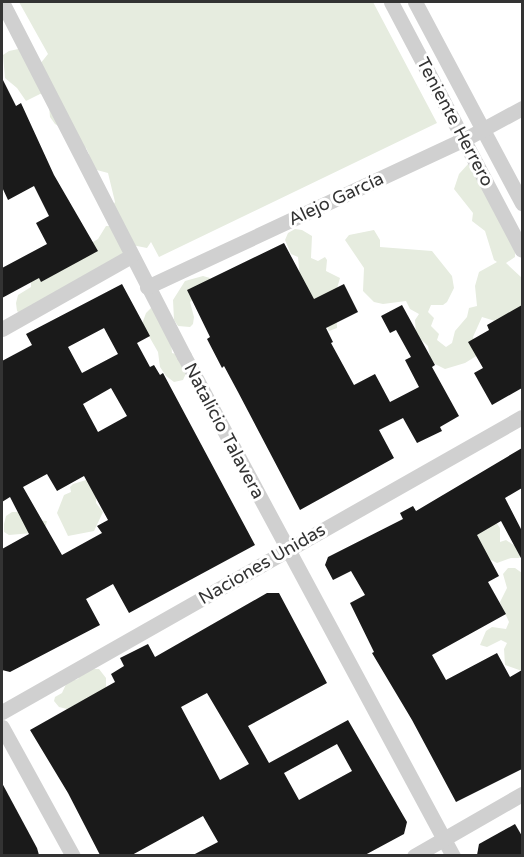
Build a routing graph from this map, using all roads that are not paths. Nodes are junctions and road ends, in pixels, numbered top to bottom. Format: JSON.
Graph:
{"nodes":[{"id":1,"x":2,"y":2,"type":"edge"},
{"id":2,"x":391,"y":2,"type":"edge"},
{"id":3,"x":414,"y":2,"type":"edge"},
{"id":4,"x":522,"y":108,"type":"edge"},
{"id":5,"x":483,"y":130,"type":"junction"},
{"id":6,"x":465,"y":140,"type":"junction"},
{"id":7,"x":522,"y":203,"type":"edge"},
{"id":8,"x":521,"y":245,"type":"edge"},
{"id":9,"x":131,"y":256,"type":"junction"},
{"id":10,"x":147,"y":287,"type":"junction"},
{"id":11,"x":2,"y":329,"type":"edge"},
{"id":12,"x":522,"y":417,"type":"edge"},
{"id":13,"x":287,"y":550,"type":"junction"},
{"id":14,"x":2,"y":712,"type":"edge"},
{"id":15,"x":2,"y":727,"type":"edge"},
{"id":16,"x":522,"y":794,"type":"edge"},
{"id":17,"x":444,"y":838,"type":"junction"},
{"id":18,"x":73,"y":855,"type":"edge"},
{"id":19,"x":414,"y":855,"type":"edge"},
{"id":20,"x":453,"y":855,"type":"edge"}],
"edges":[{"from":1,"to":9,"type":"street","name":"Natalicio Talavera"},
{"from":2,"to":6,"type":"street","name":"Teniente Herrero"},
{"from":3,"to":5,"type":"street","name":"Teniente Herrero"},
{"from":4,"to":5,"type":"street","name":"Alejo García"},
{"from":5,"to":6,"type":"street","name":"Alejo García"},
{"from":5,"to":7,"type":"street","name":"Teniente Herrero"},
{"from":6,"to":8,"type":"street","name":"Teniente Herrero"},
{"from":6,"to":10,"type":"street","name":"Alejo García"},
{"from":9,"to":10,"type":"street","name":"Natalicio Talavera"},
{"from":9,"to":11,"type":"street"},
{"from":10,"to":13,"type":"street","name":"Natalicio Talavera"},
{"from":12,"to":13,"type":"street","name":"Naciones Unidas"},
{"from":13,"to":14,"type":"street","name":"Naciones Unidas"},
{"from":13,"to":17,"type":"street","name":"Natalicio Talavera"},
{"from":15,"to":18,"type":"street"},
{"from":16,"to":17,"type":"street"},
{"from":17,"to":19,"type":"street"},
{"from":17,"to":20,"type":"street","name":"Natalicio Talavera"}]}
